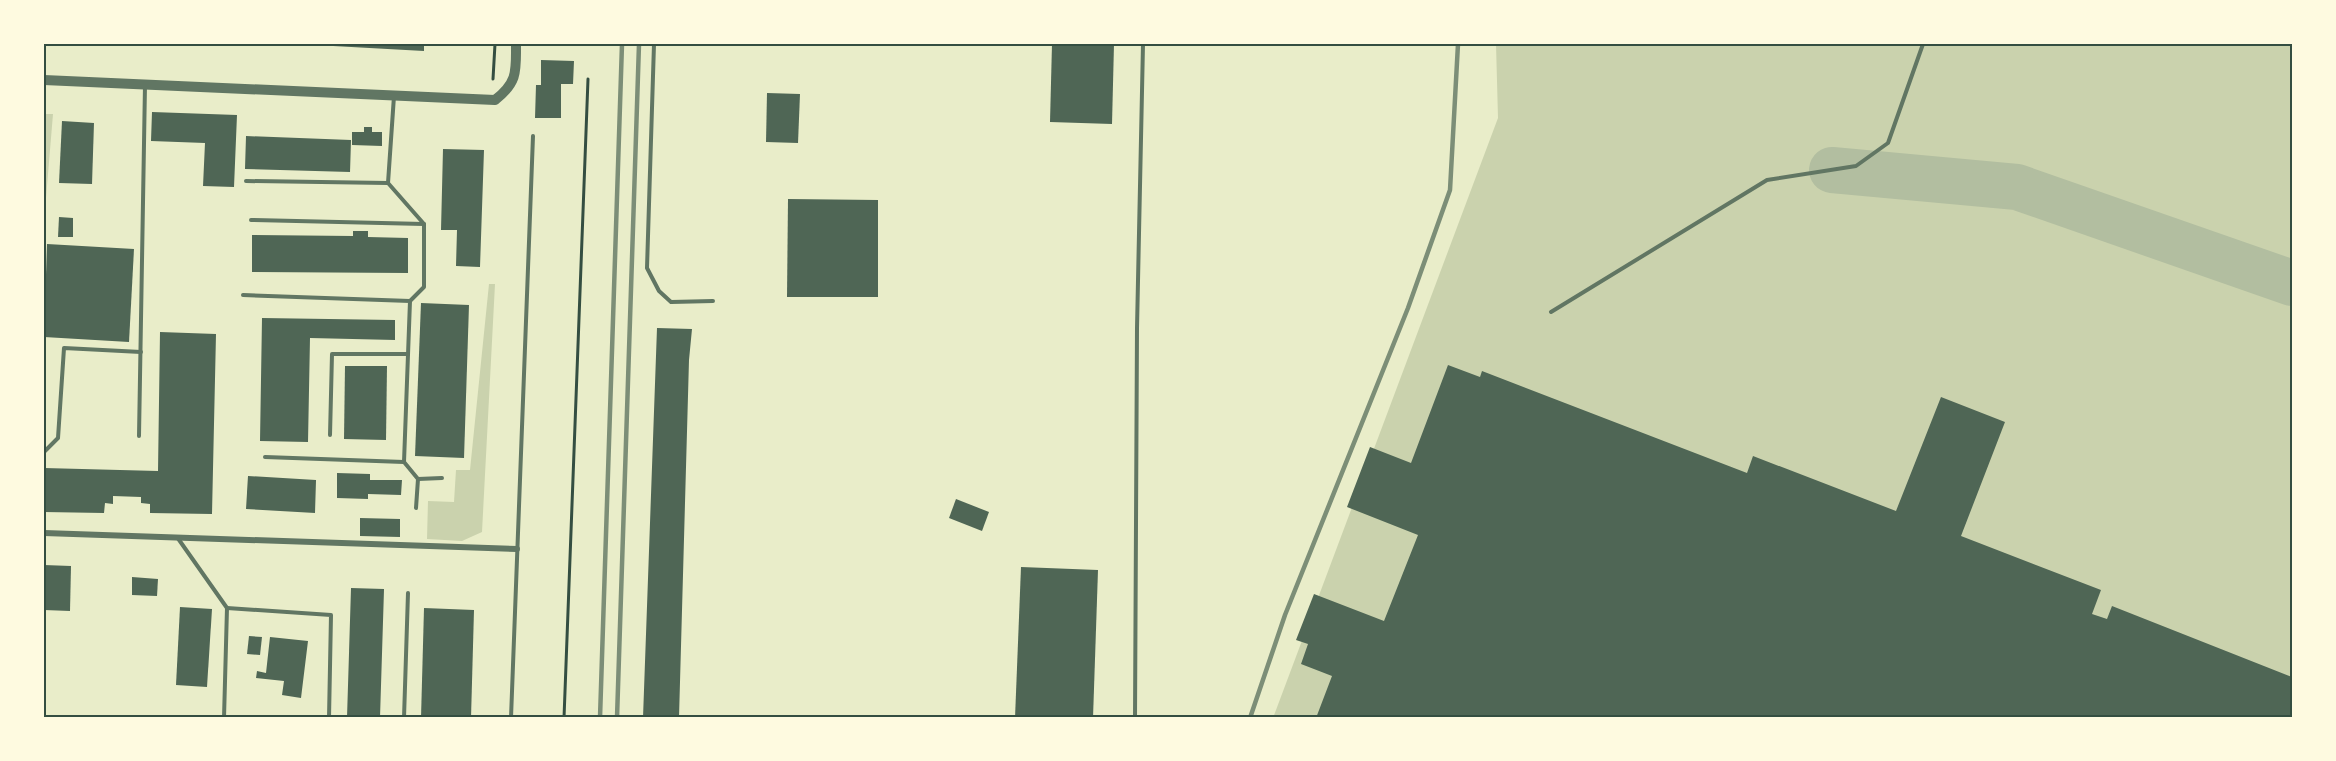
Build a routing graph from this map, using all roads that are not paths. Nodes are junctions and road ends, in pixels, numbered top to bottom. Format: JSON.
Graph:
{"nodes":[{"id":1,"x":516,"y":44,"type":"edge"},
{"id":2,"x":654,"y":44,"type":"edge"},
{"id":3,"x":1143,"y":44,"type":"edge"},
{"id":4,"x":1923,"y":44,"type":"edge"},
{"id":5,"x":44,"y":80,"type":"edge"},
{"id":6,"x":145,"y":85,"type":"junction"},
{"id":7,"x":394,"y":96,"type":"junction"},
{"id":8,"x":533,"y":136,"type":"dead end"},
{"id":9,"x":246,"y":181,"type":"dead end"},
{"id":10,"x":388,"y":183,"type":"junction"},
{"id":11,"x":251,"y":220,"type":"dead end"},
{"id":12,"x":424,"y":224,"type":"junction"},
{"id":13,"x":243,"y":295,"type":"dead end"},
{"id":14,"x":410,"y":301,"type":"junction"},
{"id":15,"x":713,"y":301,"type":"dead end"},
{"id":16,"x":1551,"y":312,"type":"dead end"},
{"id":17,"x":141,"y":352,"type":"junction"},
{"id":18,"x":408,"y":354,"type":"junction"},
{"id":19,"x":330,"y":435,"type":"dead end"},
{"id":20,"x":139,"y":436,"type":"dead end"},
{"id":21,"x":44,"y":452,"type":"edge"},
{"id":22,"x":265,"y":457,"type":"dead end"},
{"id":23,"x":404,"y":462,"type":"junction"},
{"id":24,"x":442,"y":478,"type":"dead end"},
{"id":25,"x":418,"y":479,"type":"junction"},
{"id":26,"x":416,"y":508,"type":"dead end"},
{"id":27,"x":44,"y":533,"type":"edge"},
{"id":28,"x":177,"y":537,"type":"junction"},
{"id":29,"x":517,"y":549,"type":"junction"},
{"id":30,"x":408,"y":593,"type":"dead end"},
{"id":31,"x":227,"y":608,"type":"junction"},
{"id":32,"x":224,"y":717,"type":"edge"},
{"id":33,"x":329,"y":717,"type":"edge"},
{"id":34,"x":404,"y":717,"type":"edge"},
{"id":35,"x":511,"y":717,"type":"edge"},
{"id":36,"x":1135,"y":717,"type":"edge"}],
"edges":[{"from":1,"to":7,"type":"street"},
{"from":2,"to":15,"type":"lane"},
{"from":3,"to":36,"type":"lane"},
{"from":4,"to":16,"type":"lane"},
{"from":5,"to":6,"type":"street"},
{"from":6,"to":7,"type":"street"},
{"from":6,"to":17,"type":"lane"},
{"from":7,"to":10,"type":"lane"},
{"from":8,"to":29,"type":"lane"},
{"from":9,"to":10,"type":"lane"},
{"from":10,"to":12,"type":"lane"},
{"from":11,"to":12,"type":"lane"},
{"from":12,"to":14,"type":"lane"},
{"from":13,"to":14,"type":"lane"},
{"from":14,"to":18,"type":"lane"},
{"from":17,"to":20,"type":"lane"},
{"from":17,"to":21,"type":"lane"},
{"from":18,"to":19,"type":"lane"},
{"from":18,"to":23,"type":"lane"},
{"from":22,"to":23,"type":"lane"},
{"from":23,"to":25,"type":"lane"},
{"from":24,"to":25,"type":"lane"},
{"from":25,"to":26,"type":"lane"},
{"from":27,"to":28,"type":"street"},
{"from":28,"to":29,"type":"street"},
{"from":28,"to":31,"type":"lane"},
{"from":29,"to":35,"type":"lane"},
{"from":30,"to":34,"type":"lane"},
{"from":31,"to":32,"type":"lane"},
{"from":31,"to":33,"type":"lane"}]}
